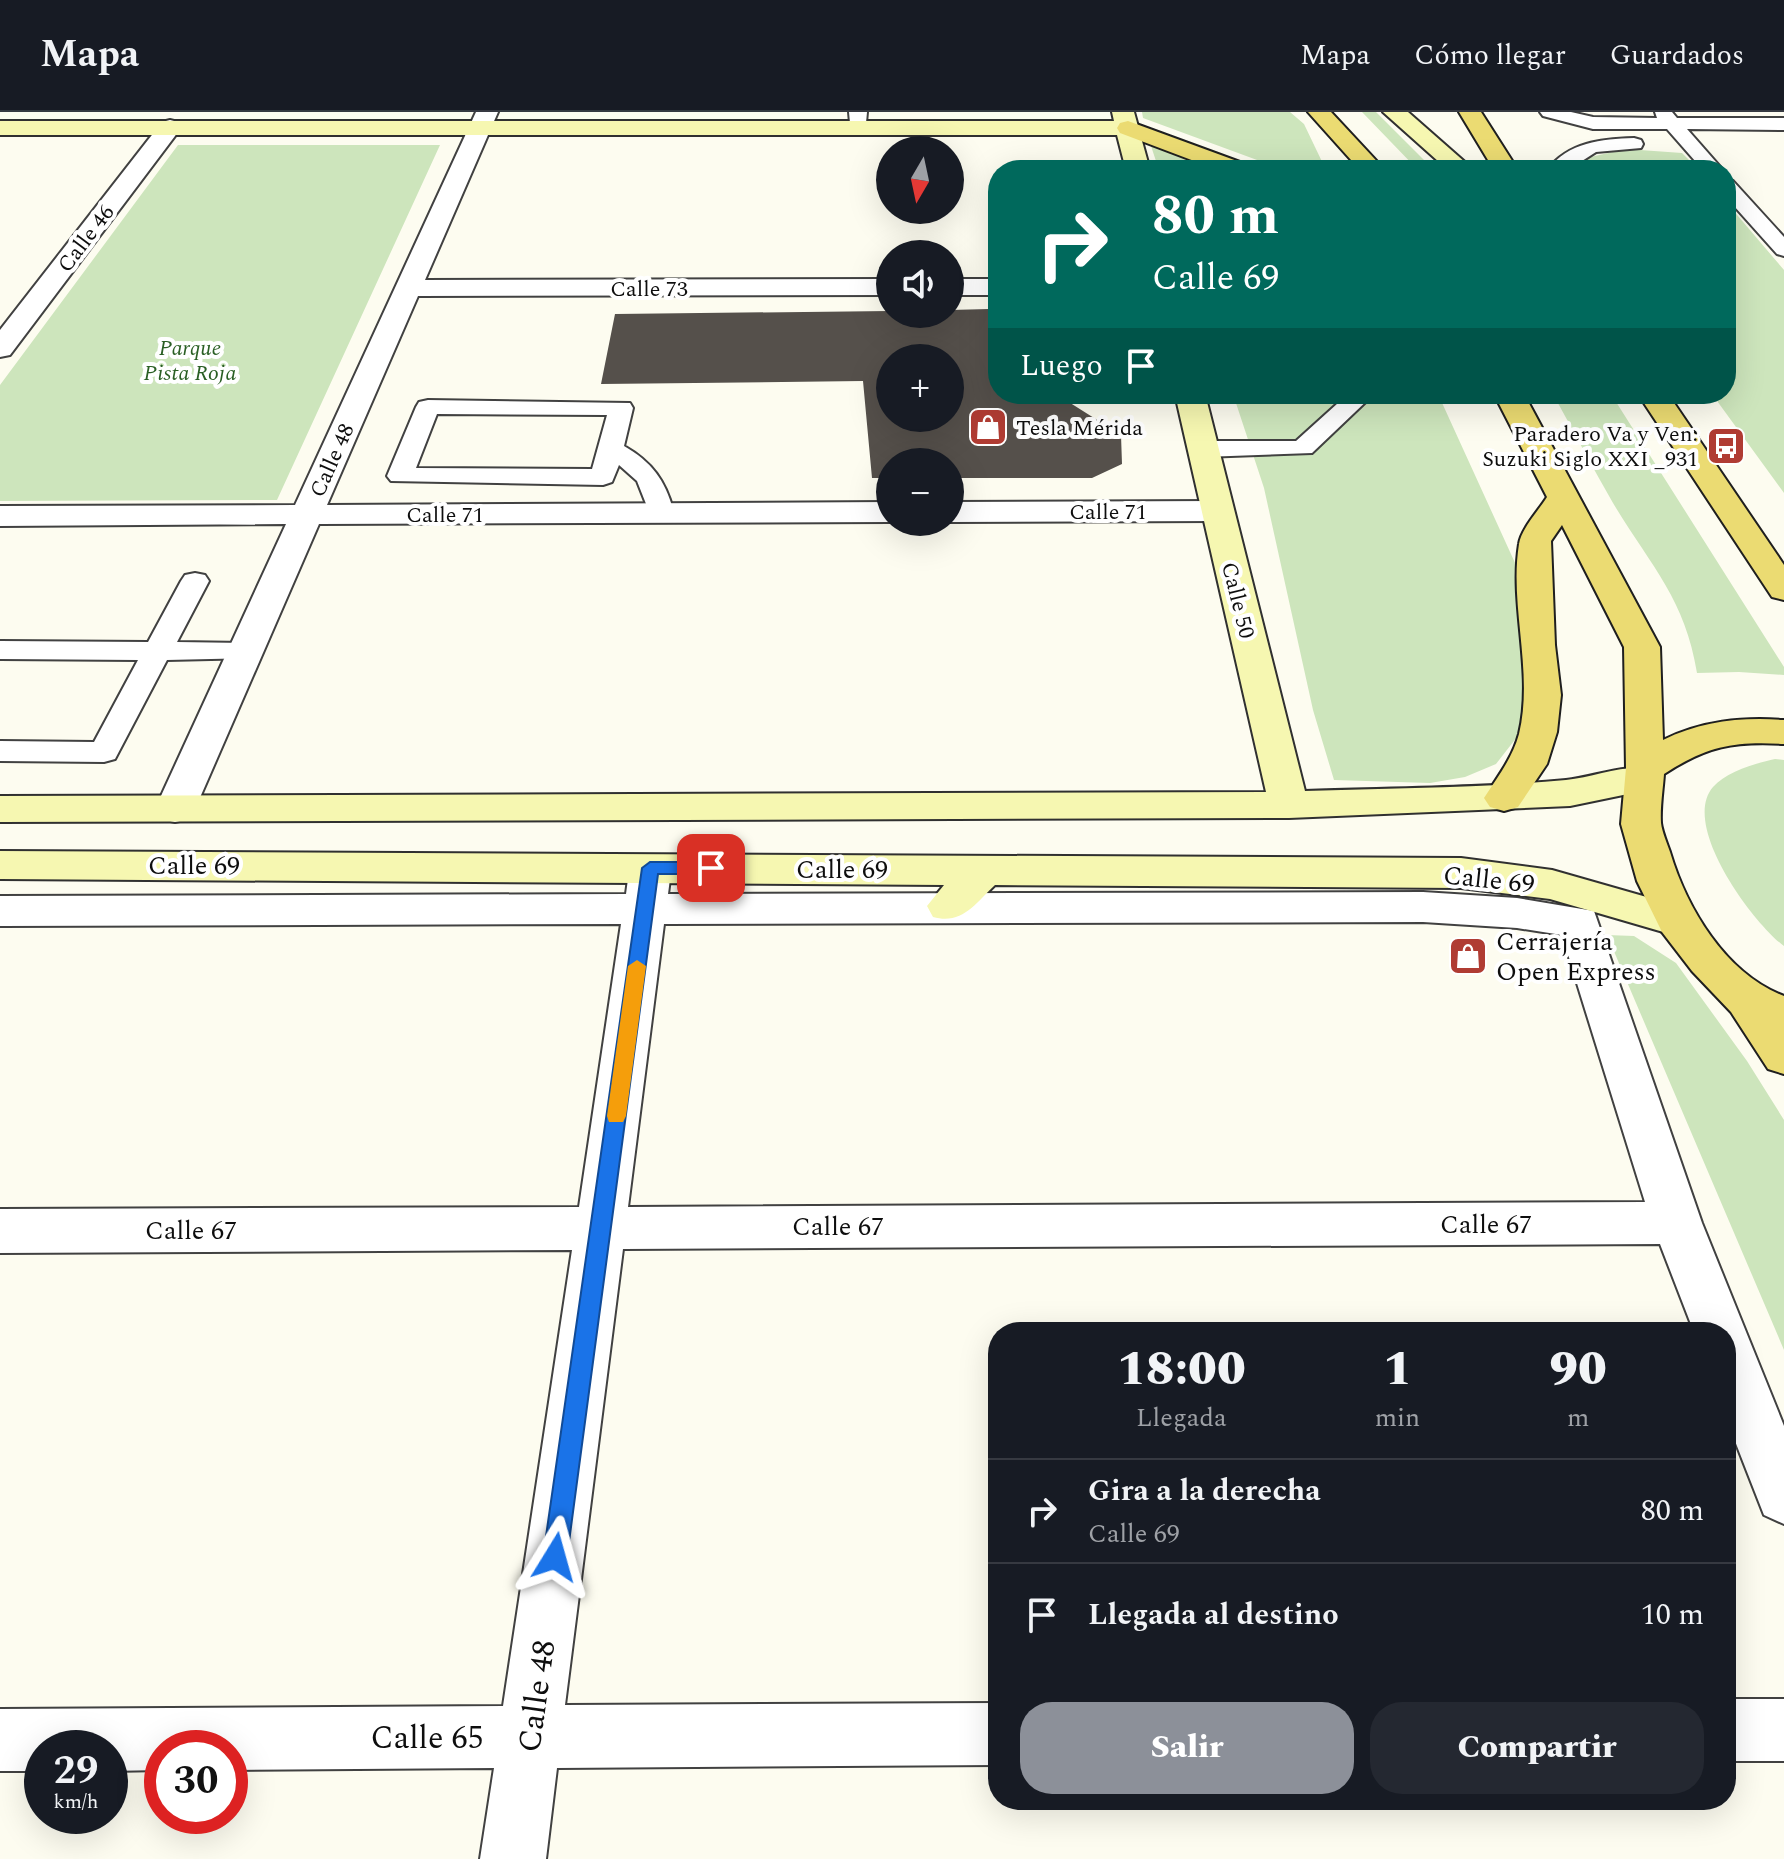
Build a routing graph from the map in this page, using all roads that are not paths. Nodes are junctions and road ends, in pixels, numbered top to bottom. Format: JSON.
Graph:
{"nodes":[{"id":1,"x":1319,"y":112,"type":"edge"},
{"id":2,"x":1394,"y":112,"type":"edge"},
{"id":3,"x":1470,"y":112,"type":"edge"},
{"id":4,"x":1549,"y":112,"type":"edge"},
{"id":5,"x":1667,"y":118,"type":"edge"},
{"id":6,"x":484,"y":120,"type":"edge"},
{"id":7,"x":1126,"y":120,"type":"edge"},
{"id":8,"x":858,"y":121,"type":"edge"},
{"id":9,"x":1784,"y":124,"type":"edge"},
{"id":10,"x":170,"y":127,"type":"junction"},
{"id":11,"x":0,"y":128,"type":"edge"},
{"id":12,"x":1690,"y":144,"type":"junction"},
{"id":13,"x":1710,"y":144,"type":"dead end"},
{"id":14,"x":1136,"y":160,"type":"edge"},
{"id":15,"x":1217,"y":160,"type":"edge"},
{"id":16,"x":1364,"y":160,"type":"edge"},
{"id":17,"x":1450,"y":160,"type":"edge"},
{"id":18,"x":1500,"y":160,"type":"edge"},
{"id":19,"x":1566,"y":160,"type":"edge"},
{"id":20,"x":1704,"y":160,"type":"edge"},
{"id":21,"x":1736,"y":196,"type":"edge"},
{"id":22,"x":1784,"y":250,"type":"edge"},
{"id":23,"x":876,"y":287,"type":"edge"},
{"id":24,"x":964,"y":287,"type":"edge"},
{"id":25,"x":988,"y":287,"type":"edge"},
{"id":26,"x":408,"y":288,"type":"junction"},
{"id":27,"x":15,"y":290,"type":"dead end"},
{"id":28,"x":45,"y":290,"type":"junction"},
{"id":29,"x":0,"y":349,"type":"edge"},
{"id":30,"x":1192,"y":404,"type":"edge"},
{"id":31,"x":1351,"y":404,"type":"edge"},
{"id":32,"x":1514,"y":404,"type":"edge"},
{"id":33,"x":1660,"y":404,"type":"edge"},
{"id":34,"x":610,"y":449,"type":"junction"},
{"id":35,"x":1203,"y":449,"type":"junction"},
{"id":36,"x":1562,"y":499,"type":"junction"},
{"id":37,"x":1217,"y":511,"type":"junction"},
{"id":38,"x":876,"y":512,"type":"edge"},
{"id":39,"x":964,"y":512,"type":"edge"},
{"id":40,"x":661,"y":513,"type":"junction"},
{"id":41,"x":307,"y":514,"type":"junction"},
{"id":42,"x":0,"y":516,"type":"edge"},
{"id":43,"x":195,"y":581,"type":"dead end"},
{"id":44,"x":1784,"y":590,"type":"edge"},
{"id":45,"x":0,"y":650,"type":"edge"},
{"id":46,"x":158,"y":651,"type":"junction"},
{"id":47,"x":245,"y":652,"type":"junction"},
{"id":48,"x":1784,"y":732,"type":"edge"},
{"id":49,"x":0,"y":751,"type":"edge"},
{"id":50,"x":1644,"y":773,"type":"junction"},
{"id":51,"x":1504,"y":798,"type":"junction"},
{"id":52,"x":1289,"y":805,"type":"junction"},
{"id":53,"x":0,"y":809,"type":"edge"},
{"id":54,"x":175,"y":809,"type":"junction"},
{"id":55,"x":0,"y":865,"type":"edge"},
{"id":56,"x":985,"y":870,"type":"junction"},
{"id":57,"x":648,"y":888,"type":"junction"},
{"id":58,"x":948,"y":906,"type":"junction"},
{"id":59,"x":0,"y":911,"type":"edge"},
{"id":60,"x":1677,"y":921,"type":"junction"},
{"id":61,"x":1765,"y":1007,"type":"edge"},
{"id":62,"x":1784,"y":1056,"type":"edge"},
{"id":63,"x":1677,"y":1223,"type":"junction"},
{"id":64,"x":601,"y":1227,"type":"junction"},
{"id":65,"x":0,"y":1231,"type":"edge"},
{"id":66,"x":1716,"y":1322,"type":"edge"},
{"id":67,"x":1736,"y":1374,"type":"edge"},
{"id":68,"x":1784,"y":1496,"type":"edge"},
{"id":69,"x":1736,"y":1730,"type":"edge"},
{"id":70,"x":1784,"y":1730,"type":"edge"},
{"id":71,"x":988,"y":1734,"type":"edge"},
{"id":72,"x":530,"y":1736,"type":"junction"},
{"id":73,"x":0,"y":1740,"type":"edge"},
{"id":74,"x":513,"y":1859,"type":"edge"}],
"edges":[{"from":1,"to":16,"type":"main road"},
{"from":2,"to":17,"type":"street"},
{"from":3,"to":18,"type":"main road"},
{"from":4,"to":5,"type":"lane"},
{"from":5,"to":9,"type":"lane"},
{"from":5,"to":12,"type":"lane"},
{"from":6,"to":8,"type":"street"},
{"from":6,"to":10,"type":"street"},
{"from":6,"to":26,"type":"street","name":"Calle 48"},
{"from":7,"to":8,"type":"street"},
{"from":7,"to":14,"type":"street"},
{"from":7,"to":15,"type":"main road"},
{"from":10,"to":11,"type":"street"},
{"from":10,"to":28,"type":"street","name":"Calle 46"},
{"from":12,"to":13,"type":"lane"},
{"from":12,"to":19,"type":"lane"},
{"from":12,"to":20,"type":"lane"},
{"from":21,"to":22,"type":"lane"},
{"from":23,"to":26,"type":"street","name":"Calle 73"},
{"from":24,"to":25,"type":"street"},
{"from":26,"to":41,"type":"street","name":"Calle 48"},
{"from":27,"to":28,"type":"street"},
{"from":28,"to":29,"type":"street","name":"Calle 46"},
{"from":30,"to":35,"type":"street","name":"Calle 50"},
{"from":31,"to":35,"type":"lane"},
{"from":32,"to":36,"type":"main road"},
{"from":33,"to":44,"type":"main road"},
{"from":34,"to":34,"type":"lane"},
{"from":34,"to":40,"type":"lane"},
{"from":35,"to":37,"type":"street","name":"Calle 50"},
{"from":36,"to":50,"type":"main road"},
{"from":36,"to":51,"type":"main road"},
{"from":37,"to":39,"type":"street","name":"Calle 71"},
{"from":37,"to":52,"type":"street","name":"Calle 50"},
{"from":38,"to":40,"type":"street","name":"Calle 71"},
{"from":40,"to":41,"type":"street","name":"Calle 71"},
{"from":41,"to":42,"type":"street","name":"Calle 71"},
{"from":41,"to":47,"type":"street","name":"Calle 48"},
{"from":43,"to":46,"type":"lane"},
{"from":45,"to":46,"type":"lane"},
{"from":46,"to":47,"type":"lane"},
{"from":46,"to":49,"type":"lane"},
{"from":47,"to":54,"type":"street","name":"Calle 48"},
{"from":48,"to":50,"type":"main road"},
{"from":50,"to":51,"type":"street"},
{"from":50,"to":60,"type":"main road"},
{"from":51,"to":52,"type":"street"},
{"from":52,"to":54,"type":"street"},
{"from":53,"to":54,"type":"street"},
{"from":55,"to":57,"type":"street","name":"Calle 69"},
{"from":56,"to":57,"type":"street","name":"Calle 69"},
{"from":56,"to":58,"type":"street"},
{"from":56,"to":60,"type":"street","name":"Calle 69"},
{"from":57,"to":58,"type":"street","name":"Calle 69"},
{"from":57,"to":59,"type":"street","name":"Calle 69"},
{"from":57,"to":64,"type":"street","name":"Calle 48"},
{"from":58,"to":63,"type":"street","name":"Calle 69"},
{"from":60,"to":61,"type":"main road"},
{"from":61,"to":62,"type":"main road"},
{"from":63,"to":64,"type":"street","name":"Calle 67"},
{"from":63,"to":66,"type":"street"},
{"from":64,"to":65,"type":"street","name":"Calle 67"},
{"from":64,"to":72,"type":"street","name":"Calle 48"},
{"from":67,"to":68,"type":"street"},
{"from":69,"to":70,"type":"street"},
{"from":71,"to":72,"type":"street","name":"Calle 65"},
{"from":72,"to":73,"type":"street","name":"Calle 65"},
{"from":72,"to":74,"type":"street","name":"Calle 48"}]}
